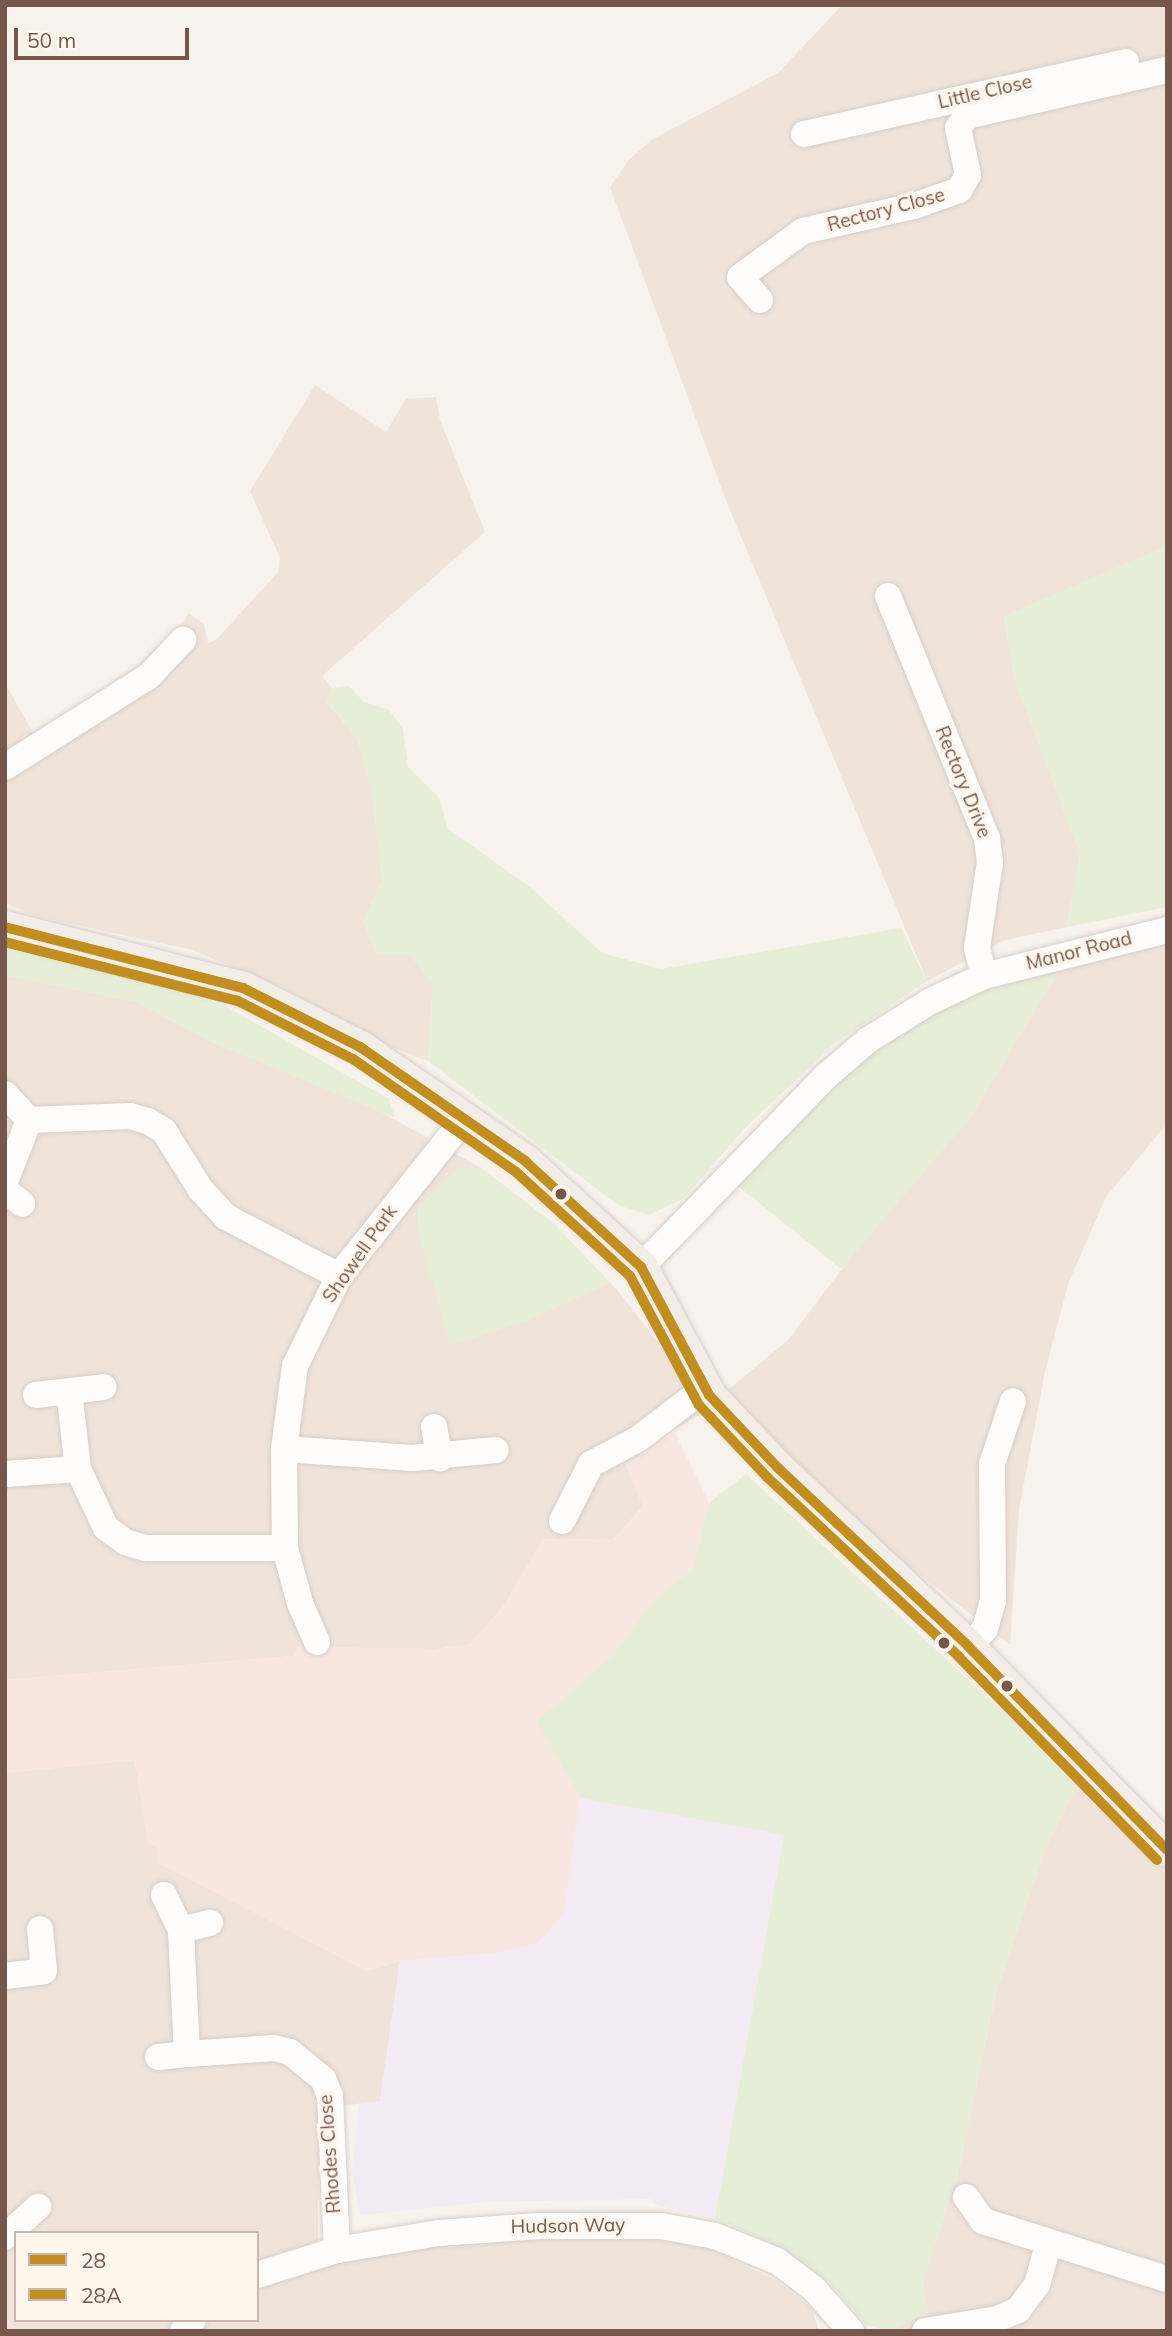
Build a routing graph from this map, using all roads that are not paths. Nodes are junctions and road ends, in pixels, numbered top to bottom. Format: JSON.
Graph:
{"nodes":[{"id":1,"x":1167,"y":54,"type":"edge"},
{"id":2,"x":1167,"y":71,"type":"edge"},
{"id":3,"x":804,"y":134,"type":"dead end"},
{"id":4,"x":760,"y":300,"type":"dead end"},
{"id":5,"x":888,"y":596,"type":"dead end"},
{"id":6,"x":183,"y":640,"type":"dead end"},
{"id":7,"x":5,"y":766,"type":"edge"},
{"id":8,"x":5,"y":927,"type":"edge"},
{"id":9,"x":1167,"y":930,"type":"edge"},
{"id":10,"x":984,"y":976,"type":"junction"},
{"id":11,"x":5,"y":1094,"type":"edge"},
{"id":12,"x":465,"y":1118,"type":"junction"},
{"id":13,"x":29,"y":1120,"type":"junction"},
{"id":14,"x":5,"y":1182,"type":"edge"},
{"id":15,"x":641,"y":1267,"type":"junction"},
{"id":16,"x":339,"y":1276,"type":"junction"},
{"id":17,"x":104,"y":1387,"type":"dead end"},
{"id":18,"x":705,"y":1388,"type":"junction"},
{"id":19,"x":69,"y":1391,"type":"junction"},
{"id":20,"x":36,"y":1395,"type":"dead end"},
{"id":21,"x":1013,"y":1401,"type":"dead end"},
{"id":22,"x":434,"y":1427,"type":"dead end"},
{"id":23,"x":284,"y":1449,"type":"junction"},
{"id":24,"x":496,"y":1450,"type":"dead end"},
{"id":25,"x":440,"y":1458,"type":"junction"},
{"id":26,"x":78,"y":1469,"type":"junction"},
{"id":27,"x":5,"y":1474,"type":"edge"},
{"id":28,"x":562,"y":1521,"type":"dead end"},
{"id":29,"x":285,"y":1548,"type":"junction"},
{"id":30,"x":317,"y":1642,"type":"dead end"},
{"id":31,"x":968,"y":1646,"type":"junction"},
{"id":32,"x":1167,"y":1850,"type":"edge"},
{"id":33,"x":164,"y":1895,"type":"dead end"},
{"id":34,"x":210,"y":1923,"type":"dead end"},
{"id":35,"x":40,"y":1929,"type":"dead end"},
{"id":36,"x":181,"y":1930,"type":"junction"},
{"id":37,"x":5,"y":1976,"type":"edge"},
{"id":38,"x":187,"y":2054,"type":"junction"},
{"id":39,"x":158,"y":2057,"type":"dead end"},
{"id":40,"x":966,"y":2197,"type":"dead end"},
{"id":41,"x":38,"y":2207,"type":"dead end"},
{"id":42,"x":5,"y":2237,"type":"edge"},
{"id":43,"x":1048,"y":2245,"type":"junction"},
{"id":44,"x":337,"y":2250,"type":"junction"},
{"id":45,"x":259,"y":2274,"type":"edge"},
{"id":46,"x":1167,"y":2279,"type":"edge"},
{"id":47,"x":851,"y":2331,"type":"edge"},
{"id":48,"x":925,"y":2331,"type":"edge"}],
"edges":[{"from":1,"to":3,"type":"street","name":"Little Close"},
{"from":2,"to":4,"type":"street","name":"Rectory Close"},
{"from":5,"to":10,"type":"street","name":"Rectory Drive"},
{"from":6,"to":7,"type":"street"},
{"from":8,"to":12,"type":"main road"},
{"from":9,"to":10,"type":"street","name":"Manor Road"},
{"from":10,"to":15,"type":"street","name":"Manor Road"},
{"from":11,"to":13,"type":"street"},
{"from":12,"to":15,"type":"main road"},
{"from":12,"to":16,"type":"street","name":"Showell Park"},
{"from":13,"to":14,"type":"street"},
{"from":13,"to":16,"type":"street"},
{"from":15,"to":18,"type":"main road"},
{"from":16,"to":23,"type":"street","name":"Showell Park"},
{"from":17,"to":19,"type":"street"},
{"from":18,"to":28,"type":"street"},
{"from":18,"to":31,"type":"main road"},
{"from":19,"to":20,"type":"street"},
{"from":19,"to":26,"type":"street"},
{"from":21,"to":31,"type":"street"},
{"from":22,"to":25,"type":"street"},
{"from":23,"to":25,"type":"street"},
{"from":23,"to":29,"type":"street","name":"Showell Park"},
{"from":24,"to":25,"type":"street"},
{"from":26,"to":27,"type":"street"},
{"from":26,"to":29,"type":"street"},
{"from":29,"to":30,"type":"street","name":"Showell Park"},
{"from":31,"to":32,"type":"main road"},
{"from":33,"to":36,"type":"street"},
{"from":34,"to":36,"type":"street"},
{"from":35,"to":37,"type":"street"},
{"from":36,"to":38,"type":"street"},
{"from":38,"to":39,"type":"street","name":"Rhodes Close"},
{"from":38,"to":44,"type":"street","name":"Rhodes Close"},
{"from":40,"to":43,"type":"street"},
{"from":41,"to":42,"type":"street"},
{"from":43,"to":46,"type":"street"},
{"from":43,"to":48,"type":"street"},
{"from":44,"to":45,"type":"street","name":"Hudson Way"},
{"from":44,"to":47,"type":"street","name":"Hudson Way"}]}
